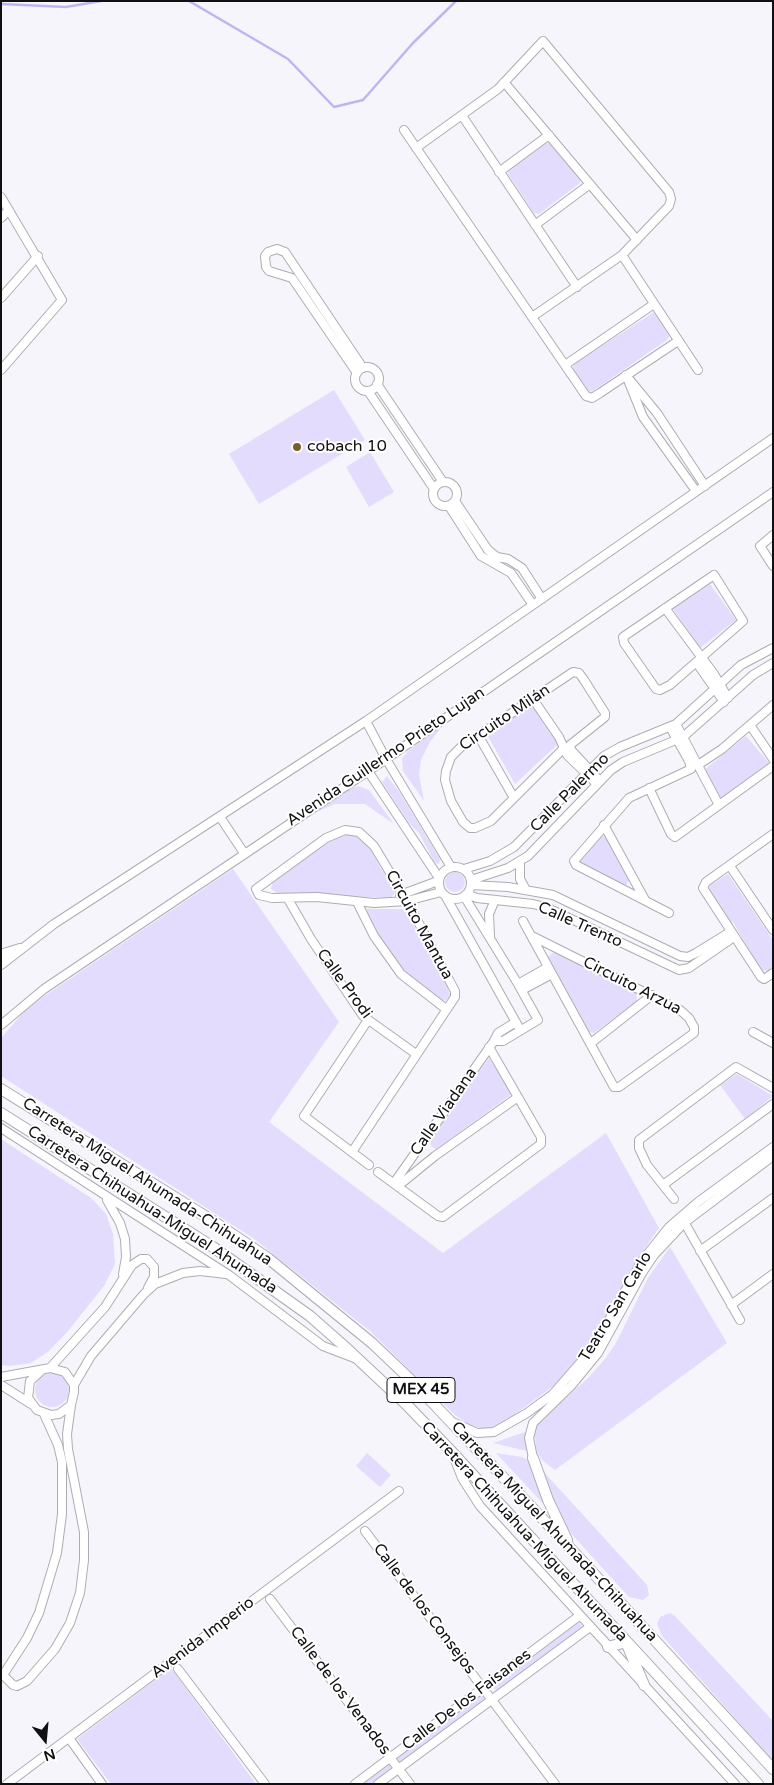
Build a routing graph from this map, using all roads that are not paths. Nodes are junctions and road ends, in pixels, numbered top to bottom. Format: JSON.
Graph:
{"nodes":[{"id":1,"x":504,"y":82,"type":"junction"},
{"id":2,"x":463,"y":117,"type":"dead end"},
{"id":3,"x":404,"y":130,"type":"dead end"},
{"id":4,"x":549,"y":135,"type":"junction"},
{"id":5,"x":416,"y":148,"type":"junction"},
{"id":6,"x":499,"y":172,"type":"junction"},
{"id":7,"x":590,"y":184,"type":"junction"},
{"id":8,"x":1,"y":197,"type":"edge"},
{"id":9,"x":9,"y":210,"type":"junction"},
{"id":10,"x":1,"y":218,"type":"edge"},
{"id":11,"x":535,"y":224,"type":"junction"},
{"id":12,"x":637,"y":240,"type":"junction"},
{"id":13,"x":622,"y":255,"type":"junction"},
{"id":14,"x":38,"y":256,"type":"junction"},
{"id":15,"x":577,"y":287,"type":"junction"},
{"id":16,"x":1,"y":298,"type":"edge"},
{"id":17,"x":654,"y":304,"type":"junction"},
{"id":18,"x":532,"y":317,"type":"junction"},
{"id":19,"x":678,"y":341,"type":"junction"},
{"id":20,"x":565,"y":366,"type":"junction"},
{"id":21,"x":1,"y":370,"type":"edge"},
{"id":22,"x":360,"y":370,"type":"junction"},
{"id":23,"x":698,"y":370,"type":"dead end"},
{"id":24,"x":626,"y":376,"type":"junction"},
{"id":25,"x":377,"y":384,"type":"junction"},
{"id":26,"x":368,"y":391,"type":"junction"},
{"id":27,"x":665,"y":425,"type":"junction"},
{"id":28,"x":654,"y":432,"type":"junction"},
{"id":29,"x":773,"y":438,"type":"edge"},
{"id":30,"x":680,"y":449,"type":"junction"},
{"id":31,"x":671,"y":456,"type":"junction"},
{"id":32,"x":443,"y":482,"type":"junction"},
{"id":33,"x":705,"y":486,"type":"junction"},
{"id":34,"x":434,"y":489,"type":"junction"},
{"id":35,"x":696,"y":492,"type":"junction"},
{"id":36,"x":773,"y":492,"type":"edge"},
{"id":37,"x":452,"y":504,"type":"junction"},
{"id":38,"x":773,"y":535,"type":"edge"},
{"id":39,"x":773,"y":566,"type":"edge"},
{"id":40,"x":542,"y":599,"type":"junction"},
{"id":41,"x":532,"y":605,"type":"junction"},
{"id":42,"x":665,"y":608,"type":"junction"},
{"id":43,"x":773,"y":648,"type":"edge"},
{"id":44,"x":699,"y":660,"type":"junction"},
{"id":45,"x":773,"y":664,"type":"edge"},
{"id":46,"x":718,"y":686,"type":"junction"},
{"id":47,"x":533,"y":699,"type":"junction"},
{"id":48,"x":726,"y":700,"type":"junction"},
{"id":49,"x":773,"y":705,"type":"edge"},
{"id":50,"x":366,"y":721,"type":"junction"},
{"id":51,"x":673,"y":725,"type":"junction"},
{"id":52,"x":750,"y":725,"type":"junction"},
{"id":53,"x":478,"y":735,"type":"junction"},
{"id":54,"x":680,"y":738,"type":"junction"},
{"id":55,"x":564,"y":748,"type":"junction"},
{"id":56,"x":386,"y":759,"type":"junction"},
{"id":57,"x":773,"y":759,"type":"edge"},
{"id":58,"x":773,"y":766,"type":"edge"},
{"id":59,"x":694,"y":767,"type":"junction"},
{"id":60,"x":368,"y":770,"type":"junction"},
{"id":61,"x":588,"y":772,"type":"junction"},
{"id":62,"x":598,"y":781,"type":"junction"},
{"id":63,"x":649,"y":788,"type":"junction"},
{"id":64,"x":514,"y":798,"type":"junction"},
{"id":65,"x":719,"y":805,"type":"junction"},
{"id":66,"x":220,"y":817,"type":"junction"},
{"id":67,"x":604,"y":825,"type":"junction"},
{"id":68,"x":772,"y":835,"type":"edge"},
{"id":69,"x":244,"y":853,"type":"junction"},
{"id":70,"x":520,"y":861,"type":"junction"},
{"id":71,"x":730,"y":866,"type":"junction"},
{"id":72,"x":451,"y":867,"type":"junction"},
{"id":73,"x":464,"y":869,"type":"junction"},
{"id":74,"x":438,"y":880,"type":"junction"},
{"id":75,"x":471,"y":883,"type":"junction"},
{"id":76,"x":526,"y":890,"type":"junction"},
{"id":77,"x":443,"y":894,"type":"junction"},
{"id":78,"x":465,"y":895,"type":"junction"},
{"id":79,"x":405,"y":897,"type":"junction"},
{"id":80,"x":288,"y":899,"type":"junction"},
{"id":81,"x":495,"y":900,"type":"junction"},
{"id":82,"x":645,"y":900,"type":"junction"},
{"id":83,"x":357,"y":902,"type":"junction"},
{"id":84,"x":670,"y":913,"type":"dead end"},
{"id":85,"x":523,"y":921,"type":"dead end"},
{"id":86,"x":773,"y":930,"type":"edge"},
{"id":87,"x":732,"y":935,"type":"junction"},
{"id":88,"x":532,"y":936,"type":"junction"},
{"id":89,"x":491,"y":940,"type":"junction"},
{"id":90,"x":20,"y":949,"type":"junction"},
{"id":91,"x":1,"y":955,"type":"edge"},
{"id":92,"x":1,"y":965,"type":"edge"},
{"id":93,"x":550,"y":970,"type":"junction"},
{"id":94,"x":773,"y":973,"type":"edge"},
{"id":95,"x":520,"y":987,"type":"junction"},
{"id":96,"x":652,"y":995,"type":"junction"},
{"id":97,"x":446,"y":1009,"type":"junction"},
{"id":98,"x":368,"y":1020,"type":"junction"},
{"id":99,"x":516,"y":1022,"type":"junction"},
{"id":100,"x":1,"y":1025,"type":"edge"},
{"id":101,"x":521,"y":1031,"type":"junction"},
{"id":102,"x":753,"y":1032,"type":"dead end"},
{"id":103,"x":590,"y":1043,"type":"junction"},
{"id":104,"x":773,"y":1043,"type":"edge"},
{"id":105,"x":492,"y":1044,"type":"junction"},
{"id":106,"x":416,"y":1054,"type":"junction"},
{"id":107,"x":773,"y":1088,"type":"edge"},
{"id":108,"x":1,"y":1089,"type":"edge"},
{"id":109,"x":518,"y":1097,"type":"junction"},
{"id":110,"x":773,"y":1104,"type":"edge"},
{"id":111,"x":1,"y":1113,"type":"edge"},
{"id":112,"x":1,"y":1128,"type":"edge"},
{"id":113,"x":773,"y":1147,"type":"edge"},
{"id":114,"x":352,"y":1152,"type":"junction"},
{"id":115,"x":773,"y":1156,"type":"edge"},
{"id":116,"x":369,"y":1165,"type":"dead end"},
{"id":117,"x":378,"y":1172,"type":"dead end"},
{"id":118,"x":396,"y":1185,"type":"junction"},
{"id":119,"x":663,"y":1185,"type":"junction"},
{"id":120,"x":104,"y":1195,"type":"junction"},
{"id":121,"x":773,"y":1198,"type":"edge"},
{"id":122,"x":674,"y":1199,"type":"dead end"},
{"id":123,"x":682,"y":1220,"type":"junction"},
{"id":124,"x":700,"y":1251,"type":"junction"},
{"id":125,"x":773,"y":1274,"type":"edge"},
{"id":126,"x":228,"y":1275,"type":"junction"},
{"id":127,"x":123,"y":1276,"type":"junction"},
{"id":128,"x":144,"y":1294,"type":"junction"},
{"id":129,"x":731,"y":1305,"type":"junction"},
{"id":130,"x":740,"y":1320,"type":"dead end"},
{"id":131,"x":360,"y":1360,"type":"junction"},
{"id":132,"x":46,"y":1369,"type":"junction"},
{"id":133,"x":1,"y":1377,"type":"edge"},
{"id":134,"x":1,"y":1385,"type":"edge"},
{"id":135,"x":74,"y":1385,"type":"junction"},
{"id":136,"x":32,"y":1405,"type":"junction"},
{"id":137,"x":71,"y":1405,"type":"junction"},
{"id":138,"x":44,"y":1414,"type":"junction"},
{"id":139,"x":449,"y":1420,"type":"junction"},
{"id":140,"x":451,"y":1451,"type":"junction"},
{"id":141,"x":533,"y":1458,"type":"joint"},
{"id":142,"x":399,"y":1492,"type":"dead end"},
{"id":143,"x":365,"y":1531,"type":"dead end"},
{"id":144,"x":572,"y":1550,"type":"junction"},
{"id":145,"x":270,"y":1599,"type":"dead end"},
{"id":146,"x":579,"y":1616,"type":"junction"},
{"id":147,"x":590,"y":1627,"type":"junction"},
{"id":148,"x":626,"y":1642,"type":"junction"},
{"id":149,"x":608,"y":1647,"type":"junction"},
{"id":150,"x":178,"y":1669,"type":"dead end"},
{"id":151,"x":644,"y":1685,"type":"junction"},
{"id":152,"x":484,"y":1688,"type":"junction"},
{"id":153,"x":492,"y":1699,"type":"junction"},
{"id":154,"x":69,"y":1738,"type":"junction"},
{"id":155,"x":389,"y":1757,"type":"junction"},
{"id":156,"x":398,"y":1768,"type":"junction"},
{"id":157,"x":773,"y":1769,"type":"edge"},
{"id":158,"x":7,"y":1784,"type":"edge"},
{"id":159,"x":102,"y":1784,"type":"edge"},
{"id":160,"x":265,"y":1784,"type":"edge"},
{"id":161,"x":354,"y":1784,"type":"edge"},
{"id":162,"x":378,"y":1784,"type":"edge"},
{"id":163,"x":410,"y":1784,"type":"edge"},
{"id":164,"x":555,"y":1784,"type":"edge"},
{"id":165,"x":735,"y":1784,"type":"edge"},
{"id":166,"x":758,"y":1784,"type":"edge"}],
"edges":[{"from":1,"to":4,"type":"street"},
{"from":1,"to":5,"type":"street"},
{"from":1,"to":12,"type":"street"},
{"from":2,"to":6,"type":"street"},
{"from":3,"to":5,"type":"street"},
{"from":4,"to":6,"type":"street"},
{"from":4,"to":7,"type":"street"},
{"from":5,"to":18,"type":"street"},
{"from":6,"to":11,"type":"street"},
{"from":7,"to":11,"type":"street"},
{"from":7,"to":12,"type":"street"},
{"from":8,"to":9,"type":"street"},
{"from":9,"to":10,"type":"street"},
{"from":9,"to":14,"type":"street"},
{"from":11,"to":15,"type":"street"},
{"from":12,"to":13,"type":"street"},
{"from":13,"to":15,"type":"street"},
{"from":13,"to":17,"type":"street"},
{"from":14,"to":16,"type":"street"},
{"from":14,"to":21,"type":"street"},
{"from":15,"to":18,"type":"street"},
{"from":17,"to":19,"type":"street"},
{"from":17,"to":20,"type":"street"},
{"from":18,"to":20,"type":"street"},
{"from":19,"to":23,"type":"street"},
{"from":19,"to":24,"type":"street"},
{"from":20,"to":24,"type":"street"},
{"from":22,"to":22,"type":"street"},
{"from":22,"to":25,"type":"street"},
{"from":22,"to":26,"type":"street"},
{"from":24,"to":27,"type":"street"},
{"from":24,"to":28,"type":"street"},
{"from":25,"to":26,"type":"street"},
{"from":25,"to":32,"type":"street"},
{"from":26,"to":34,"type":"street"},
{"from":27,"to":28,"type":"street"},
{"from":27,"to":30,"type":"street"},
{"from":28,"to":31,"type":"street"},
{"from":29,"to":33,"type":"street"},
{"from":30,"to":31,"type":"street"},
{"from":30,"to":33,"type":"street"},
{"from":31,"to":35,"type":"street"},
{"from":32,"to":34,"type":"street"},
{"from":32,"to":37,"type":"street"},
{"from":33,"to":35,"type":"street"},
{"from":34,"to":37,"type":"street"},
{"from":35,"to":40,"type":"street"},
{"from":36,"to":56,"type":"street","name":"Avenida Guillermo Prieto Lujan"},
{"from":37,"to":40,"type":"street"},
{"from":37,"to":41,"type":"street"},
{"from":38,"to":39,"type":"street"},
{"from":40,"to":41,"type":"street"},
{"from":41,"to":50,"type":"street"},
{"from":42,"to":44,"type":"street"},
{"from":42,"to":44,"type":"street"},
{"from":42,"to":44,"type":"street"},
{"from":43,"to":46,"type":"street","name":"Calle Palermo"},
{"from":44,"to":46,"type":"street"},
{"from":45,"to":48,"type":"street","name":"Calle Palermo"},
{"from":46,"to":48,"type":"street"},
{"from":46,"to":51,"type":"street","name":"Calle Palermo"},
{"from":47,"to":53,"type":"street","name":"Circuito Milán"},
{"from":47,"to":55,"type":"street"},
{"from":47,"to":61,"type":"street","name":"Circuito Milán"},
{"from":48,"to":54,"type":"street","name":"Calle Palermo"},
{"from":49,"to":52,"type":"street"},
{"from":50,"to":56,"type":"street"},
{"from":50,"to":66,"type":"street"},
{"from":51,"to":54,"type":"street"},
{"from":51,"to":61,"type":"street","name":"Calle Palermo"},
{"from":52,"to":57,"type":"street"},
{"from":52,"to":59,"type":"street"},
{"from":53,"to":64,"type":"street"},
{"from":53,"to":64,"type":"street","name":"Circuito Milán"},
{"from":54,"to":59,"type":"street"},
{"from":54,"to":62,"type":"street","name":"Calle Palermo"},
{"from":55,"to":61,"type":"street"},
{"from":55,"to":64,"type":"street","name":"Circuito Milán"},
{"from":56,"to":60,"type":"street","name":"Avenida Guillermo Prieto Lujan"},
{"from":56,"to":72,"type":"street"},
{"from":58,"to":65,"type":"street"},
{"from":59,"to":63,"type":"street"},
{"from":59,"to":65,"type":"street"},
{"from":60,"to":69,"type":"street","name":"Avenida Guillermo Prieto Lujan"},
{"from":60,"to":74,"type":"street"},
{"from":61,"to":62,"type":"street"},
{"from":61,"to":73,"type":"street","name":"Calle Palermo"},
{"from":62,"to":70,"type":"street","name":"Calle Palermo"},
{"from":63,"to":65,"type":"street"},
{"from":63,"to":67,"type":"street"},
{"from":66,"to":69,"type":"street"},
{"from":66,"to":90,"type":"street"},
{"from":67,"to":82,"type":"street"},
{"from":67,"to":82,"type":"street"},
{"from":68,"to":71,"type":"street"},
{"from":69,"to":100,"type":"street","name":"Avenida Guillermo Prieto Lujan"},
{"from":70,"to":75,"type":"street","name":"Calle Palermo"},
{"from":70,"to":76,"type":"street"},
{"from":71,"to":86,"type":"street"},
{"from":71,"to":87,"type":"street"},
{"from":72,"to":73,"type":"street"},
{"from":72,"to":74,"type":"street"},
{"from":73,"to":75,"type":"street"},
{"from":74,"to":77,"type":"street"},
{"from":74,"to":79,"type":"street"},
{"from":75,"to":76,"type":"street","name":"Calle Trento"},
{"from":75,"to":78,"type":"street"},
{"from":76,"to":87,"type":"street","name":"Calle Trento"},
{"from":77,"to":78,"type":"street"},
{"from":77,"to":79,"type":"street"},
{"from":77,"to":99,"type":"street"},
{"from":78,"to":81,"type":"street","name":"Calle Trento"},
{"from":78,"to":89,"type":"street"},
{"from":79,"to":80,"type":"street","name":"Circuito Mantua"},
{"from":79,"to":83,"type":"street"},
{"from":79,"to":97,"type":"street","name":"Circuito Mantua"},
{"from":80,"to":83,"type":"street"},
{"from":80,"to":98,"type":"street","name":"Calle Prodi"},
{"from":81,"to":87,"type":"street","name":"Calle Trento"},
{"from":81,"to":89,"type":"street"},
{"from":82,"to":84,"type":"street"},
{"from":83,"to":97,"type":"street"},
{"from":85,"to":88,"type":"street","name":"Circuito Arzua"},
{"from":87,"to":94,"type":"street"},
{"from":88,"to":93,"type":"street","name":"Circuito Arzua"},
{"from":88,"to":96,"type":"street","name":"Circuito Arzua"},
{"from":89,"to":95,"type":"street"},
{"from":90,"to":91,"type":"main road"},
{"from":90,"to":92,"type":"street"},
{"from":93,"to":95,"type":"street"},
{"from":93,"to":103,"type":"street","name":"Circuito Arzua"},
{"from":95,"to":101,"type":"street"},
{"from":96,"to":103,"type":"street"},
{"from":96,"to":103,"type":"street","name":"Circuito Arzua"},
{"from":97,"to":106,"type":"street","name":"Circuito Mantua"},
{"from":98,"to":106,"type":"street","name":"Calle Prodi"},
{"from":98,"to":114,"type":"street"},
{"from":99,"to":101,"type":"street"},
{"from":99,"to":105,"type":"street","name":"Calle Viadana"},
{"from":101,"to":105,"type":"street"},
{"from":102,"to":104,"type":"street"},
{"from":105,"to":109,"type":"street"},
{"from":105,"to":118,"type":"street","name":"Calle Viadana"},
{"from":106,"to":114,"type":"street","name":"Circuito Mantua"},
{"from":107,"to":119,"type":"street"},
{"from":108,"to":139,"type":"main road","name":"Carretera Miguel Ahumada-Chihuahua","number":"MEX 45"},
{"from":109,"to":118,"type":"street"},
{"from":109,"to":118,"type":"street"},
{"from":110,"to":119,"type":"street"},
{"from":111,"to":131,"type":"main road","name":"Carretera Chihuahua-Miguel Ahumada","number":"MEX 45"},
{"from":112,"to":120,"type":"street"},
{"from":113,"to":123,"type":"street","name":"Teatro San Carlo"},
{"from":114,"to":116,"type":"street"},
{"from":115,"to":123,"type":"street","name":"Teatro San Carlo"},
{"from":117,"to":118,"type":"street"},
{"from":119,"to":122,"type":"street"},
{"from":120,"to":126,"type":"street"},
{"from":120,"to":127,"type":"street"},
{"from":121,"to":124,"type":"street"},
{"from":123,"to":124,"type":"street"},
{"from":123,"to":139,"type":"street","name":"Teatro San Carlo"},
{"from":123,"to":141,"type":"street","name":"Teatro San Carlo"},
{"from":124,"to":129,"type":"street"},
{"from":125,"to":129,"type":"street"},
{"from":126,"to":128,"type":"street"},
{"from":126,"to":131,"type":"street"},
{"from":127,"to":128,"type":"street"},
{"from":127,"to":132,"type":"street"},
{"from":128,"to":135,"type":"street"},
{"from":129,"to":130,"type":"street"},
{"from":131,"to":140,"type":"main road","name":"Carretera Chihuahua-Miguel Ahumada","number":"MEX 45"},
{"from":132,"to":133,"type":"street"},
{"from":132,"to":135,"type":"street"},
{"from":132,"to":136,"type":"street"},
{"from":134,"to":136,"type":"street"},
{"from":135,"to":137,"type":"street"},
{"from":136,"to":138,"type":"street"},
{"from":137,"to":138,"type":"street"},
{"from":137,"to":138,"type":"street"},
{"from":139,"to":144,"type":"main road","name":"Carretera Miguel Ahumada-Chihuahua","number":"MEX 45"},
{"from":140,"to":146,"type":"street"},
{"from":140,"to":148,"type":"main road","name":"Carretera Chihuahua-Miguel Ahumada","number":"MEX 45"},
{"from":141,"to":144,"type":"main road"},
{"from":142,"to":154,"type":"street","name":"Avenida Imperio"},
{"from":143,"to":152,"type":"street","name":"Calle de los Consejos"},
{"from":144,"to":157,"type":"main road","name":"Carretera Miguel Ahumada-Chihuahua","number":"MEX 45"},
{"from":145,"to":155,"type":"street","name":"Calle de los Venados"},
{"from":146,"to":147,"type":"street"},
{"from":146,"to":152,"type":"street","name":"Calle De los Faisanes"},
{"from":147,"to":149,"type":"street"},
{"from":147,"to":153,"type":"street","name":"Calle De los Faisanes"},
{"from":148,"to":149,"type":"main road"},
{"from":148,"to":151,"type":"main road"},
{"from":148,"to":166,"type":"main road","name":"Carretera Chihuahua-Miguel Ahumada","number":"MEX 45"},
{"from":149,"to":151,"type":"street"},
{"from":150,"to":160,"type":"street"},
{"from":151,"to":165,"type":"street"},
{"from":152,"to":153,"type":"street","name":"Calle de los Consejos"},
{"from":152,"to":155,"type":"street","name":"Calle De los Faisanes"},
{"from":153,"to":156,"type":"street","name":"Calle De los Faisanes"},
{"from":153,"to":164,"type":"street","name":"Calle de los Consejos"},
{"from":154,"to":158,"type":"street","name":"Avenida Imperio"},
{"from":154,"to":159,"type":"street"},
{"from":155,"to":156,"type":"street","name":"Calle de los Venados"},
{"from":155,"to":161,"type":"street","name":"Calle De los Faisanes"},
{"from":156,"to":162,"type":"street","name":"Calle De los Faisanes"},
{"from":156,"to":163,"type":"street","name":"Calle de los Venados"}]}
